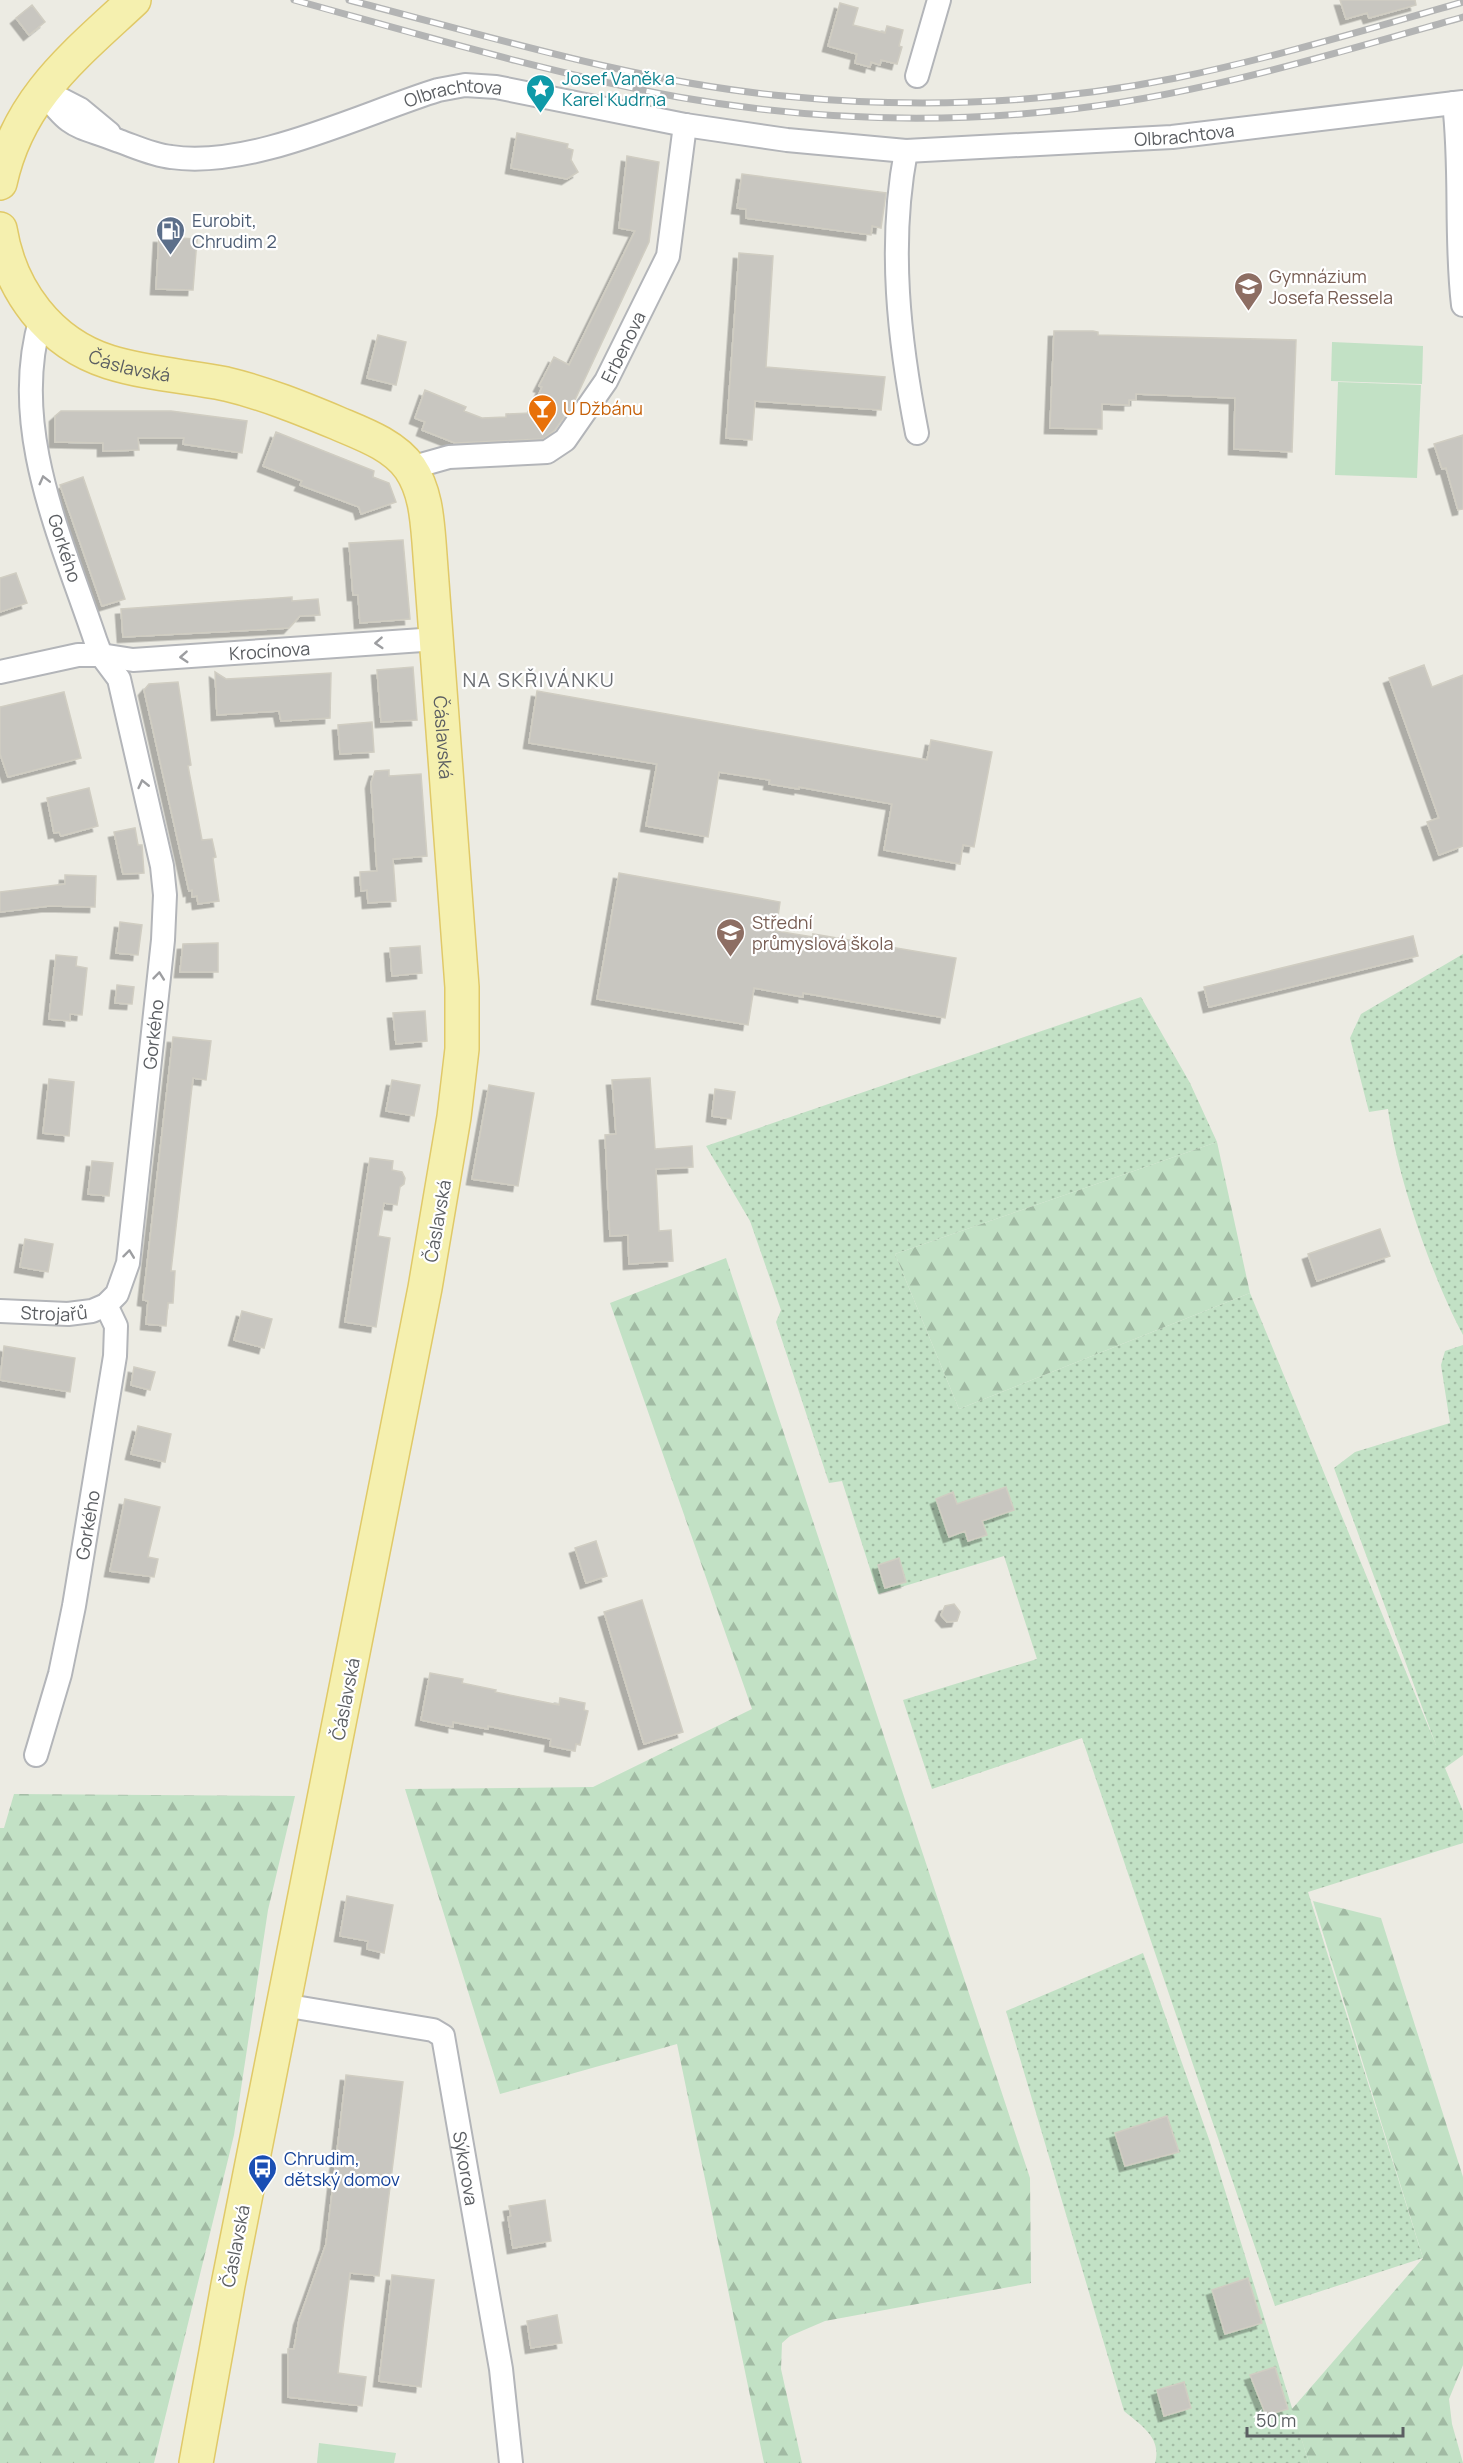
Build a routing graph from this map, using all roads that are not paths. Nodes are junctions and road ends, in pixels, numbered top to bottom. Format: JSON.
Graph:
{"nodes":[{"id":1,"x":134,"y":0,"type":"edge"},
{"id":2,"x":939,"y":0,"type":"edge"},
{"id":3,"x":916,"y":76,"type":"dead end"},
{"id":4,"x":42,"y":90,"type":"junction"},
{"id":5,"x":1459,"y":103,"type":"edge"},
{"id":6,"x":686,"y":125,"type":"junction"},
{"id":7,"x":906,"y":151,"type":"junction"},
{"id":8,"x":3,"y":163,"type":"edge"},
{"id":9,"x":0,"y":229,"type":"edge"},
{"id":10,"x":1463,"y":305,"type":"edge"},
{"id":11,"x":42,"y":318,"type":"junction"},
{"id":12,"x":917,"y":433,"type":"dead end"},
{"id":13,"x":410,"y":468,"type":"junction"},
{"id":14,"x":437,"y":639,"type":"junction"},
{"id":15,"x":101,"y":655,"type":"junction"},
{"id":16,"x":0,"y":672,"type":"edge"},
{"id":17,"x":106,"y":1305,"type":"junction"},
{"id":18,"x":0,"y":1311,"type":"edge"},
{"id":19,"x":36,"y":1755,"type":"dead end"},
{"id":20,"x":283,"y":2005,"type":"junction"},
{"id":21,"x":196,"y":2463,"type":"edge"},
{"id":22,"x":511,"y":2463,"type":"edge"}],
"edges":[{"from":1,"to":4,"type":"main road"},
{"from":2,"to":3,"type":"street"},
{"from":4,"to":6,"type":"street","name":"Olbrachtova"},
{"from":4,"to":8,"type":"main road"},
{"from":5,"to":7,"type":"street","name":"Olbrachtova"},
{"from":5,"to":10,"type":"street"},
{"from":6,"to":7,"type":"street","name":"Olbrachtova"},
{"from":6,"to":13,"type":"street","name":"Erbenova"},
{"from":7,"to":12,"type":"street"},
{"from":9,"to":11,"type":"main road","name":"Čáslavská"},
{"from":11,"to":13,"type":"main road","name":"Čáslavská"},
{"from":15,"to":11,"type":"street","name":"Gorkého","one_way":true},
{"from":13,"to":14,"type":"main road","name":"Čáslavská"},
{"from":14,"to":15,"type":"street","name":"Krocínova","one_way":true},
{"from":14,"to":20,"type":"main road","name":"Čáslavská"},
{"from":15,"to":16,"type":"street","name":"Krocínova"},
{"from":17,"to":15,"type":"street","name":"Gorkého","one_way":true},
{"from":17,"to":18,"type":"street","name":"Strojařů"},
{"from":17,"to":19,"type":"street","name":"Gorkého"},
{"from":20,"to":21,"type":"main road","name":"Čáslavská"},
{"from":20,"to":22,"type":"street","name":"Sýkorova"}]}
